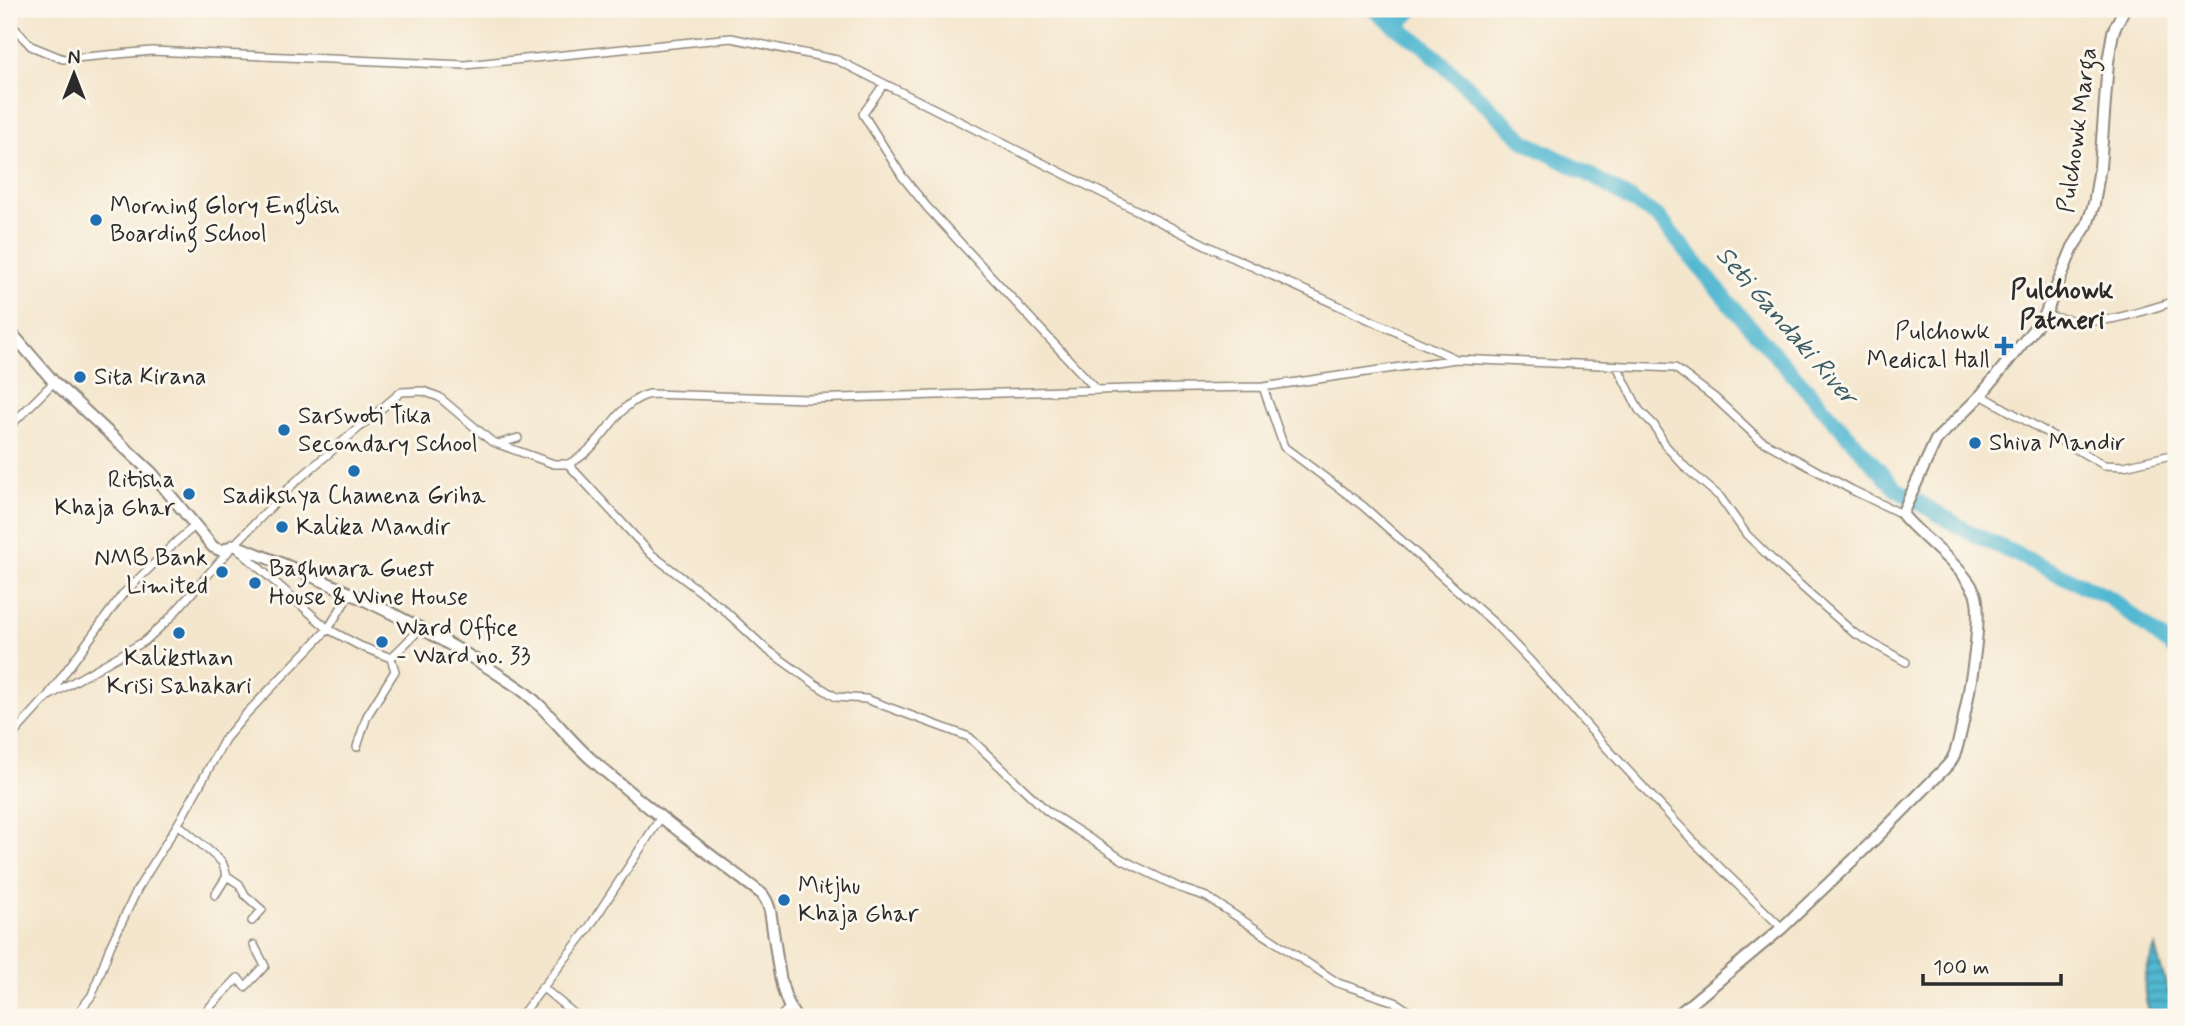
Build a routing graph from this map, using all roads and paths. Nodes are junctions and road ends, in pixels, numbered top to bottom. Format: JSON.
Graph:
{"nodes":[{"id":1,"x":2124,"y":9,"type":"edge"},
{"id":2,"x":9,"y":22,"type":"edge"},
{"id":3,"x":884,"y":84,"type":"junction"},
{"id":4,"x":2176,"y":301,"type":"edge"},
{"id":5,"x":2045,"y":315,"type":"junction"},
{"id":6,"x":9,"y":330,"type":"edge"},
{"id":7,"x":1456,"y":359,"type":"junction"},
{"id":8,"x":1617,"y":366,"type":"junction"},
{"id":9,"x":54,"y":382,"type":"junction"},
{"id":10,"x":1263,"y":387,"type":"junction"},
{"id":11,"x":1097,"y":390,"type":"junction"},
{"id":12,"x":1981,"y":395,"type":"junction"},
{"id":13,"x":9,"y":428,"type":"edge"},
{"id":14,"x":519,"y":438,"type":"dead end"},
{"id":15,"x":499,"y":444,"type":"junction"},
{"id":16,"x":2176,"y":454,"type":"edge"},
{"id":17,"x":568,"y":464,"type":"junction"},
{"id":18,"x":1902,"y":514,"type":"junction"},
{"id":19,"x":197,"y":525,"type":"junction"},
{"id":20,"x":234,"y":545,"type":"junction"},
{"id":21,"x":351,"y":592,"type":"junction"},
{"id":22,"x":328,"y":629,"type":"junction"},
{"id":23,"x":421,"y":629,"type":"junction"},
{"id":24,"x":391,"y":657,"type":"junction"},
{"id":25,"x":1906,"y":662,"type":"dead end"},
{"id":26,"x":47,"y":697,"type":"junction"},
{"id":27,"x":9,"y":739,"type":"edge"},
{"id":28,"x":356,"y":747,"type":"dead end"},
{"id":29,"x":661,"y":817,"type":"junction"},
{"id":30,"x":178,"y":824,"type":"junction"},
{"id":31,"x":227,"y":876,"type":"junction"},
{"id":32,"x":215,"y":895,"type":"dead end"},
{"id":33,"x":252,"y":920,"type":"dead end"},
{"id":34,"x":1782,"y":928,"type":"junction"},
{"id":35,"x":254,"y":945,"type":"dead end"},
{"id":36,"x":542,"y":987,"type":"junction"},
{"id":37,"x":792,"y":1013,"type":"edge"},
{"id":38,"x":75,"y":1017,"type":"edge"},
{"id":39,"x":200,"y":1017,"type":"edge"},
{"id":40,"x":520,"y":1017,"type":"edge"},
{"id":41,"x":578,"y":1017,"type":"edge"},
{"id":42,"x":780,"y":1017,"type":"edge"},
{"id":43,"x":1417,"y":1017,"type":"edge"},
{"id":44,"x":1675,"y":1017,"type":"edge"}],
"edges":[{"from":1,"to":5,"type":"main road","name":"Pulchowk Marga"},
{"from":2,"to":3,"type":"street"},
{"from":3,"to":7,"type":"street"},
{"from":3,"to":11,"type":"street"},
{"from":4,"to":5,"type":"street"},
{"from":5,"to":12,"type":"main road","name":"Pulchowk Marga"},
{"from":6,"to":9,"type":"main road"},
{"from":7,"to":8,"type":"street"},
{"from":7,"to":10,"type":"street"},
{"from":8,"to":18,"type":"street"},
{"from":8,"to":25,"type":"street"},
{"from":9,"to":13,"type":"street"},
{"from":9,"to":19,"type":"main road"},
{"from":10,"to":11,"type":"street"},
{"from":10,"to":34,"type":"street"},
{"from":11,"to":17,"type":"street"},
{"from":12,"to":16,"type":"street"},
{"from":12,"to":18,"type":"main road","name":"Pulchowk Marga"},
{"from":14,"to":15,"type":"street"},
{"from":15,"to":17,"type":"street"},
{"from":15,"to":20,"type":"street"},
{"from":17,"to":43,"type":"street"},
{"from":18,"to":34,"type":"main road"},
{"from":19,"to":20,"type":"main road"},
{"from":19,"to":26,"type":"street"},
{"from":20,"to":21,"type":"main road"},
{"from":20,"to":22,"type":"street"},
{"from":20,"to":26,"type":"street"},
{"from":21,"to":22,"type":"street"},
{"from":21,"to":23,"type":"main road"},
{"from":22,"to":24,"type":"street"},
{"from":22,"to":30,"type":"street"},
{"from":23,"to":24,"type":"street"},
{"from":23,"to":29,"type":"main road"},
{"from":24,"to":28,"type":"street"},
{"from":26,"to":27,"type":"street"},
{"from":29,"to":36,"type":"street"},
{"from":29,"to":37,"type":"main road"},
{"from":30,"to":31,"type":"street"},
{"from":30,"to":38,"type":"street"},
{"from":31,"to":32,"type":"street"},
{"from":31,"to":33,"type":"street"},
{"from":34,"to":44,"type":"main road"},
{"from":35,"to":39,"type":"street"},
{"from":36,"to":40,"type":"street"},
{"from":36,"to":41,"type":"street"},
{"from":37,"to":42,"type":"street"}]}
